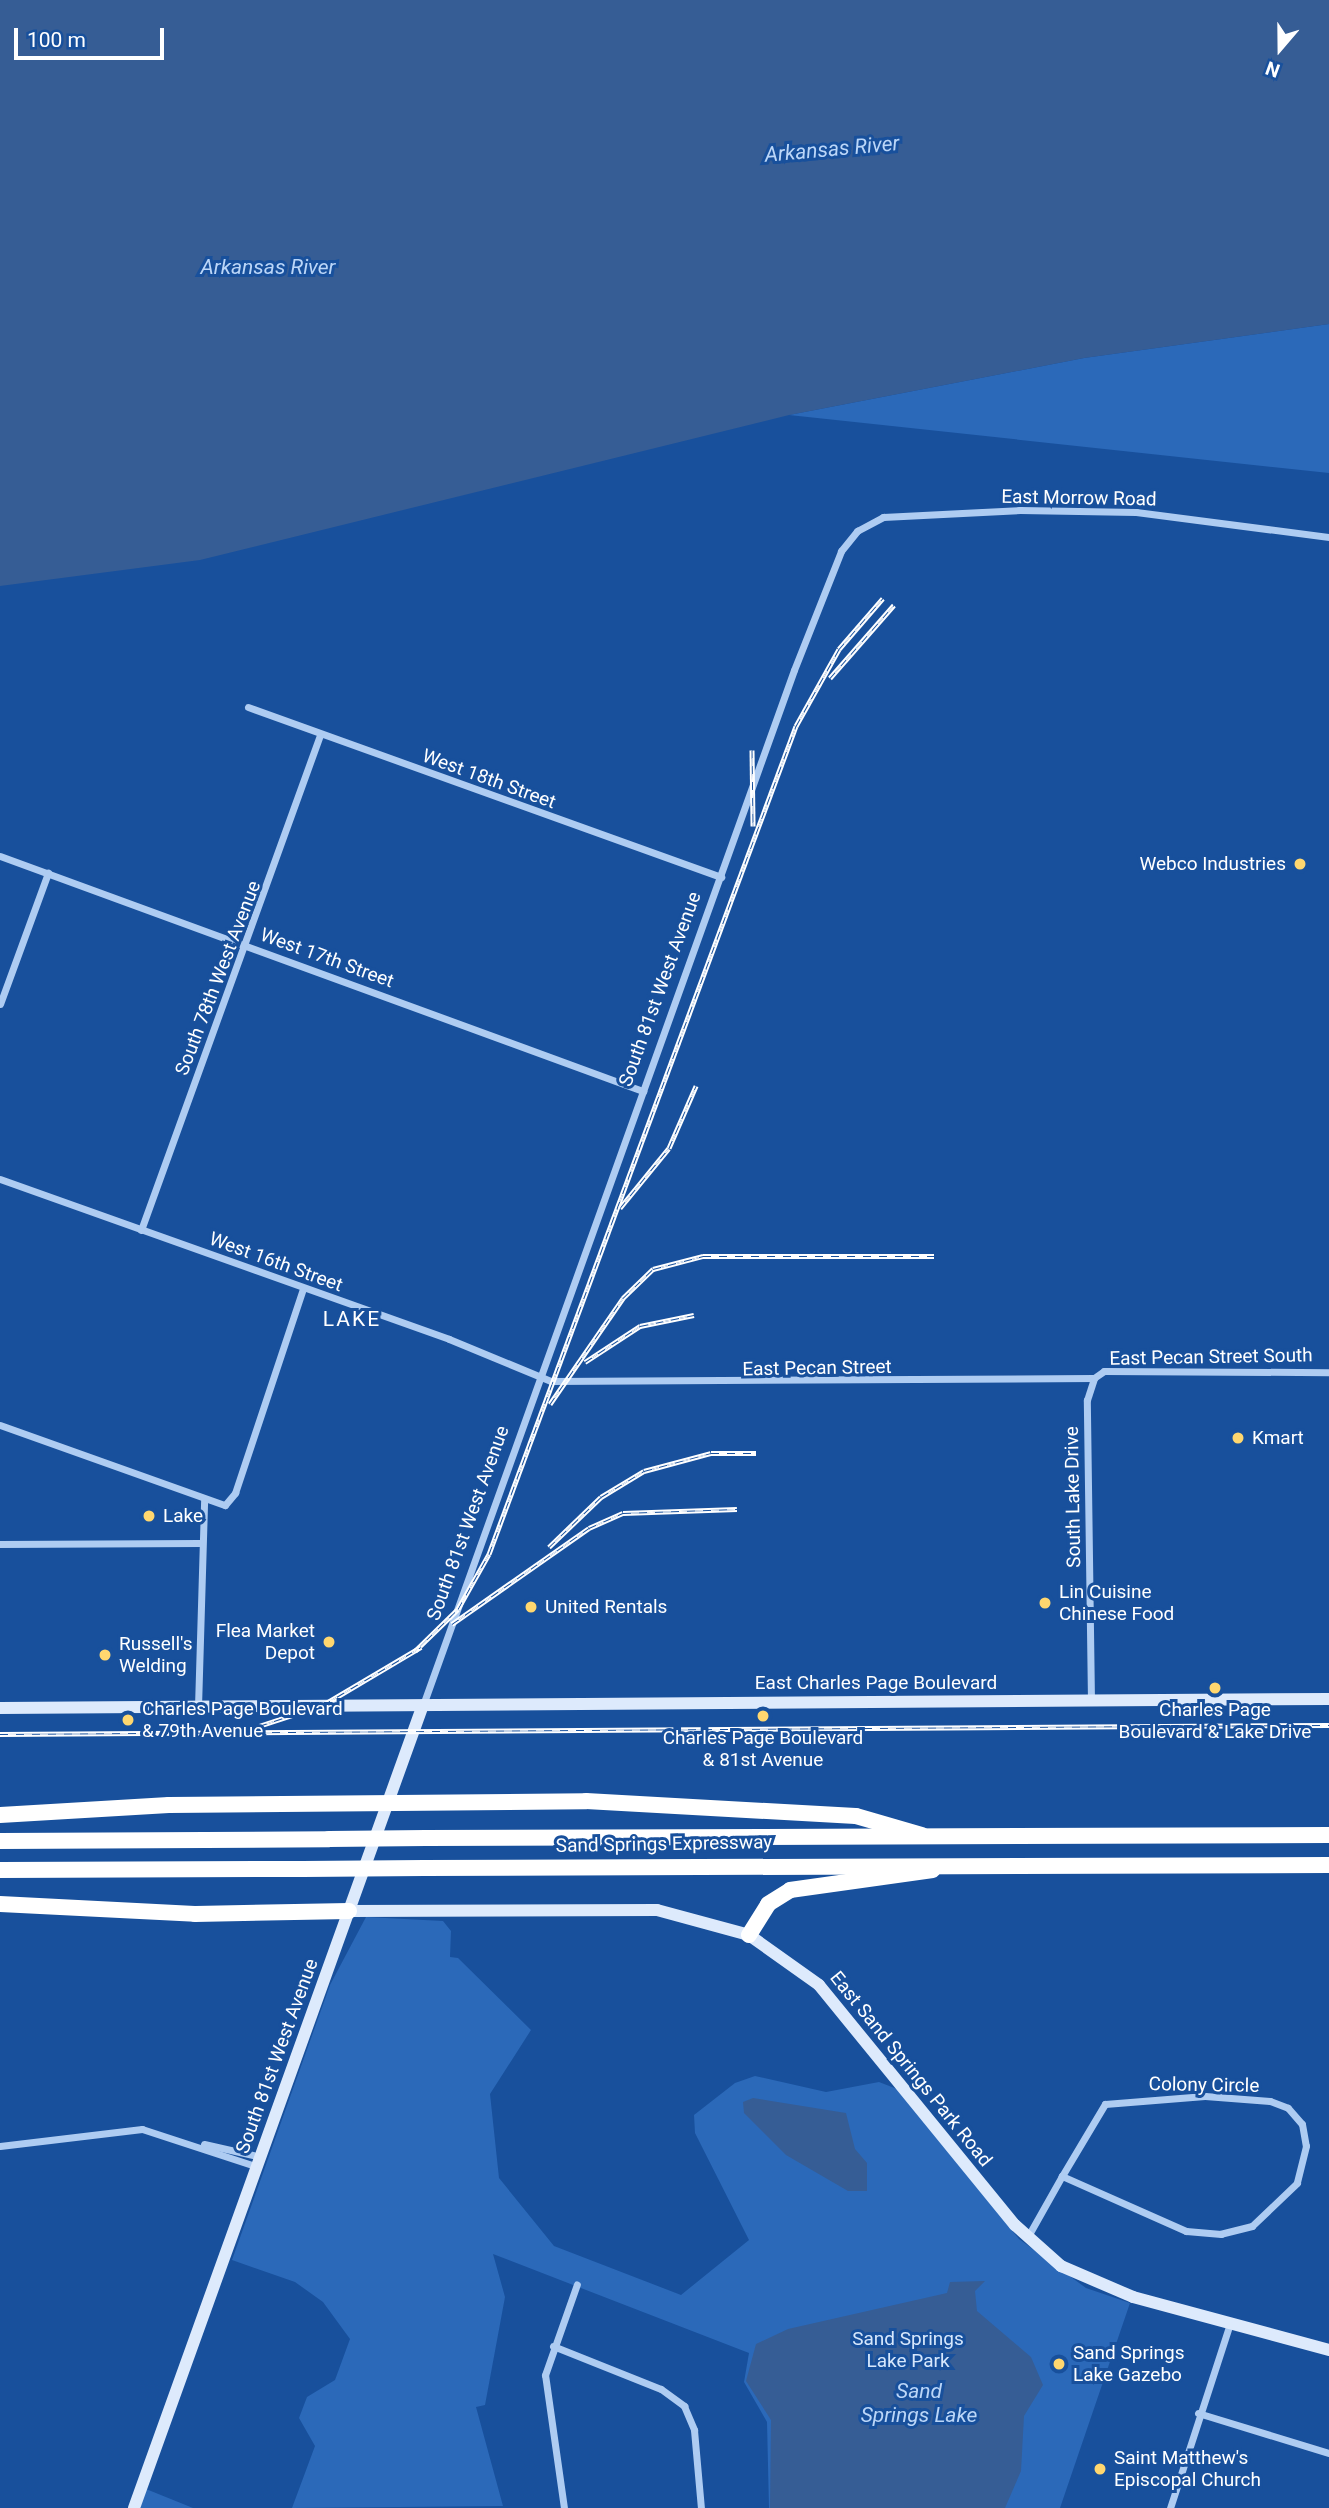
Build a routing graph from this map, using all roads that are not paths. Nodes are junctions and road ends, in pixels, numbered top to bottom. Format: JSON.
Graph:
{"nodes":[{"id":1,"x":1329,"y":537,"type":"edge"},
{"id":2,"x":841,"y":551,"type":"joint"},
{"id":3,"x":248,"y":707,"type":"dead end"},
{"id":4,"x":320,"y":735,"type":"junction"},
{"id":5,"x":0,"y":856,"type":"edge"},
{"id":6,"x":48,"y":873,"type":"junction"},
{"id":7,"x":720,"y":877,"type":"junction"},
{"id":8,"x":246,"y":945,"type":"junction"},
{"id":9,"x":0,"y":1004,"type":"edge"},
{"id":10,"x":643,"y":1091,"type":"junction"},
{"id":11,"x":0,"y":1179,"type":"edge"},
{"id":12,"x":141,"y":1230,"type":"junction"},
{"id":13,"x":303,"y":1289,"type":"junction"},
{"id":14,"x":1329,"y":1372,"type":"edge"},
{"id":15,"x":542,"y":1375,"type":"junction"},
{"id":16,"x":1094,"y":1378,"type":"junction"},
{"id":17,"x":0,"y":1425,"type":"edge"},
{"id":18,"x":204,"y":1500,"type":"junction"},
{"id":19,"x":200,"y":1543,"type":"junction"},
{"id":20,"x":0,"y":1544,"type":"edge"},
{"id":21,"x":1329,"y":1699,"type":"edge"},
{"id":22,"x":1091,"y":1701,"type":"junction"},
{"id":23,"x":423,"y":1704,"type":"junction"},
{"id":24,"x":198,"y":1707,"type":"junction"},
{"id":25,"x":0,"y":1708,"type":"edge"},
{"id":26,"x":390,"y":1802,"type":"junction"},
{"id":27,"x":0,"y":1815,"type":"edge"},
{"id":28,"x":922,"y":1835,"type":"junction"},
{"id":29,"x":1329,"y":1835,"type":"edge"},
{"id":30,"x":0,"y":1841,"type":"edge"},
{"id":31,"x":971,"y":1862,"type":"junction"},
{"id":32,"x":1329,"y":1865,"type":"edge"},
{"id":33,"x":0,"y":1870,"type":"edge"},
{"id":34,"x":0,"y":1904,"type":"edge"},
{"id":35,"x":349,"y":1911,"type":"junction"},
{"id":36,"x":750,"y":1935,"type":"junction"},
{"id":37,"x":0,"y":2146,"type":"edge"},
{"id":38,"x":259,"y":2162,"type":"junction"},
{"id":39,"x":1062,"y":2176,"type":"junction"},
{"id":40,"x":1027,"y":2238,"type":"junction"},
{"id":41,"x":577,"y":2284,"type":"dead end"},
{"id":42,"x":1230,"y":2323,"type":"junction"},
{"id":43,"x":553,"y":2346,"type":"junction"},
{"id":44,"x":1329,"y":2350,"type":"edge"},
{"id":45,"x":1198,"y":2413,"type":"junction"},
{"id":46,"x":1329,"y":2453,"type":"edge"},
{"id":47,"x":134,"y":2508,"type":"edge"},
{"id":48,"x":564,"y":2508,"type":"edge"},
{"id":49,"x":701,"y":2508,"type":"edge"},
{"id":50,"x":1170,"y":2508,"type":"edge"}],
"edges":[{"from":1,"to":2,"type":"street","name":"East Morrow Road"},
{"from":2,"to":7,"type":"street","name":"South 81st West Avenue"},
{"from":3,"to":4,"type":"street","name":"West 18th Street"},
{"from":4,"to":7,"type":"street","name":"West 18th Street"},
{"from":4,"to":8,"type":"street","name":"South 78th West Avenue"},
{"from":5,"to":6,"type":"street","name":"West 17th Street"},
{"from":6,"to":8,"type":"street","name":"West 17th Street"},
{"from":6,"to":9,"type":"street"},
{"from":7,"to":10,"type":"street","name":"South 81st West Avenue"},
{"from":8,"to":10,"type":"street","name":"West 17th Street"},
{"from":8,"to":12,"type":"street","name":"South 78th West Avenue"},
{"from":10,"to":15,"type":"street","name":"South 81st West Avenue"},
{"from":11,"to":12,"type":"street","name":"West 16th Street"},
{"from":12,"to":13,"type":"street","name":"West 16th Street"},
{"from":13,"to":15,"type":"street","name":"West 16th Street"},
{"from":13,"to":18,"type":"street"},
{"from":14,"to":16,"type":"street","name":"East Pecan Street South"},
{"from":15,"to":16,"type":"street","name":"East Pecan Street"},
{"from":15,"to":23,"type":"street","name":"South 81st West Avenue"},
{"from":16,"to":22,"type":"street","name":"South Lake Drive"},
{"from":17,"to":18,"type":"street"},
{"from":18,"to":19,"type":"street"},
{"from":19,"to":20,"type":"street"},
{"from":19,"to":24,"type":"street"},
{"from":21,"to":22,"type":"street","name":"East Charles Page Boulevard"},
{"from":22,"to":23,"type":"street","name":"East Charles Page Boulevard"},
{"from":23,"to":24,"type":"street","name":"East Charles Page Boulevard"},
{"from":23,"to":26,"type":"street","name":"South 81st West Avenue"},
{"from":24,"to":25,"type":"street","name":"East Charles Page Boulevard"},
{"from":26,"to":27,"type":"highway"},
{"from":26,"to":28,"type":"highway"},
{"from":26,"to":35,"type":"street","name":"South 81st West Avenue"},
{"from":28,"to":29,"type":"highway","name":"Sand Springs Expressway"},
{"from":28,"to":30,"type":"highway","name":"Sand Springs Expressway","bridge":true},
{"from":31,"to":32,"type":"highway","name":"Sand Springs Expressway"},
{"from":31,"to":33,"type":"highway","name":"Sand Springs Expressway","bridge":true},
{"from":31,"to":36,"type":"highway"},
{"from":34,"to":35,"type":"highway"},
{"from":35,"to":36,"type":"street","name":"East Sand Springs Park Road"},
{"from":35,"to":38,"type":"street","name":"South 81st West Avenue"},
{"from":36,"to":40,"type":"street","name":"East Sand Springs Park Road"},
{"from":37,"to":38,"type":"street"},
{"from":38,"to":47,"type":"street","name":"South 81st West Avenue"},
{"from":39,"to":39,"type":"street","name":"Colony Circle"},
{"from":39,"to":40,"type":"street","name":"Colony Circle"},
{"from":40,"to":42,"type":"street","name":"East Sand Springs Park Road"},
{"from":41,"to":43,"type":"street"},
{"from":42,"to":44,"type":"street","name":"East Sand Springs Park Road"},
{"from":42,"to":45,"type":"street"},
{"from":43,"to":48,"type":"street"},
{"from":43,"to":49,"type":"street"},
{"from":45,"to":46,"type":"street"},
{"from":45,"to":50,"type":"street"}]}
